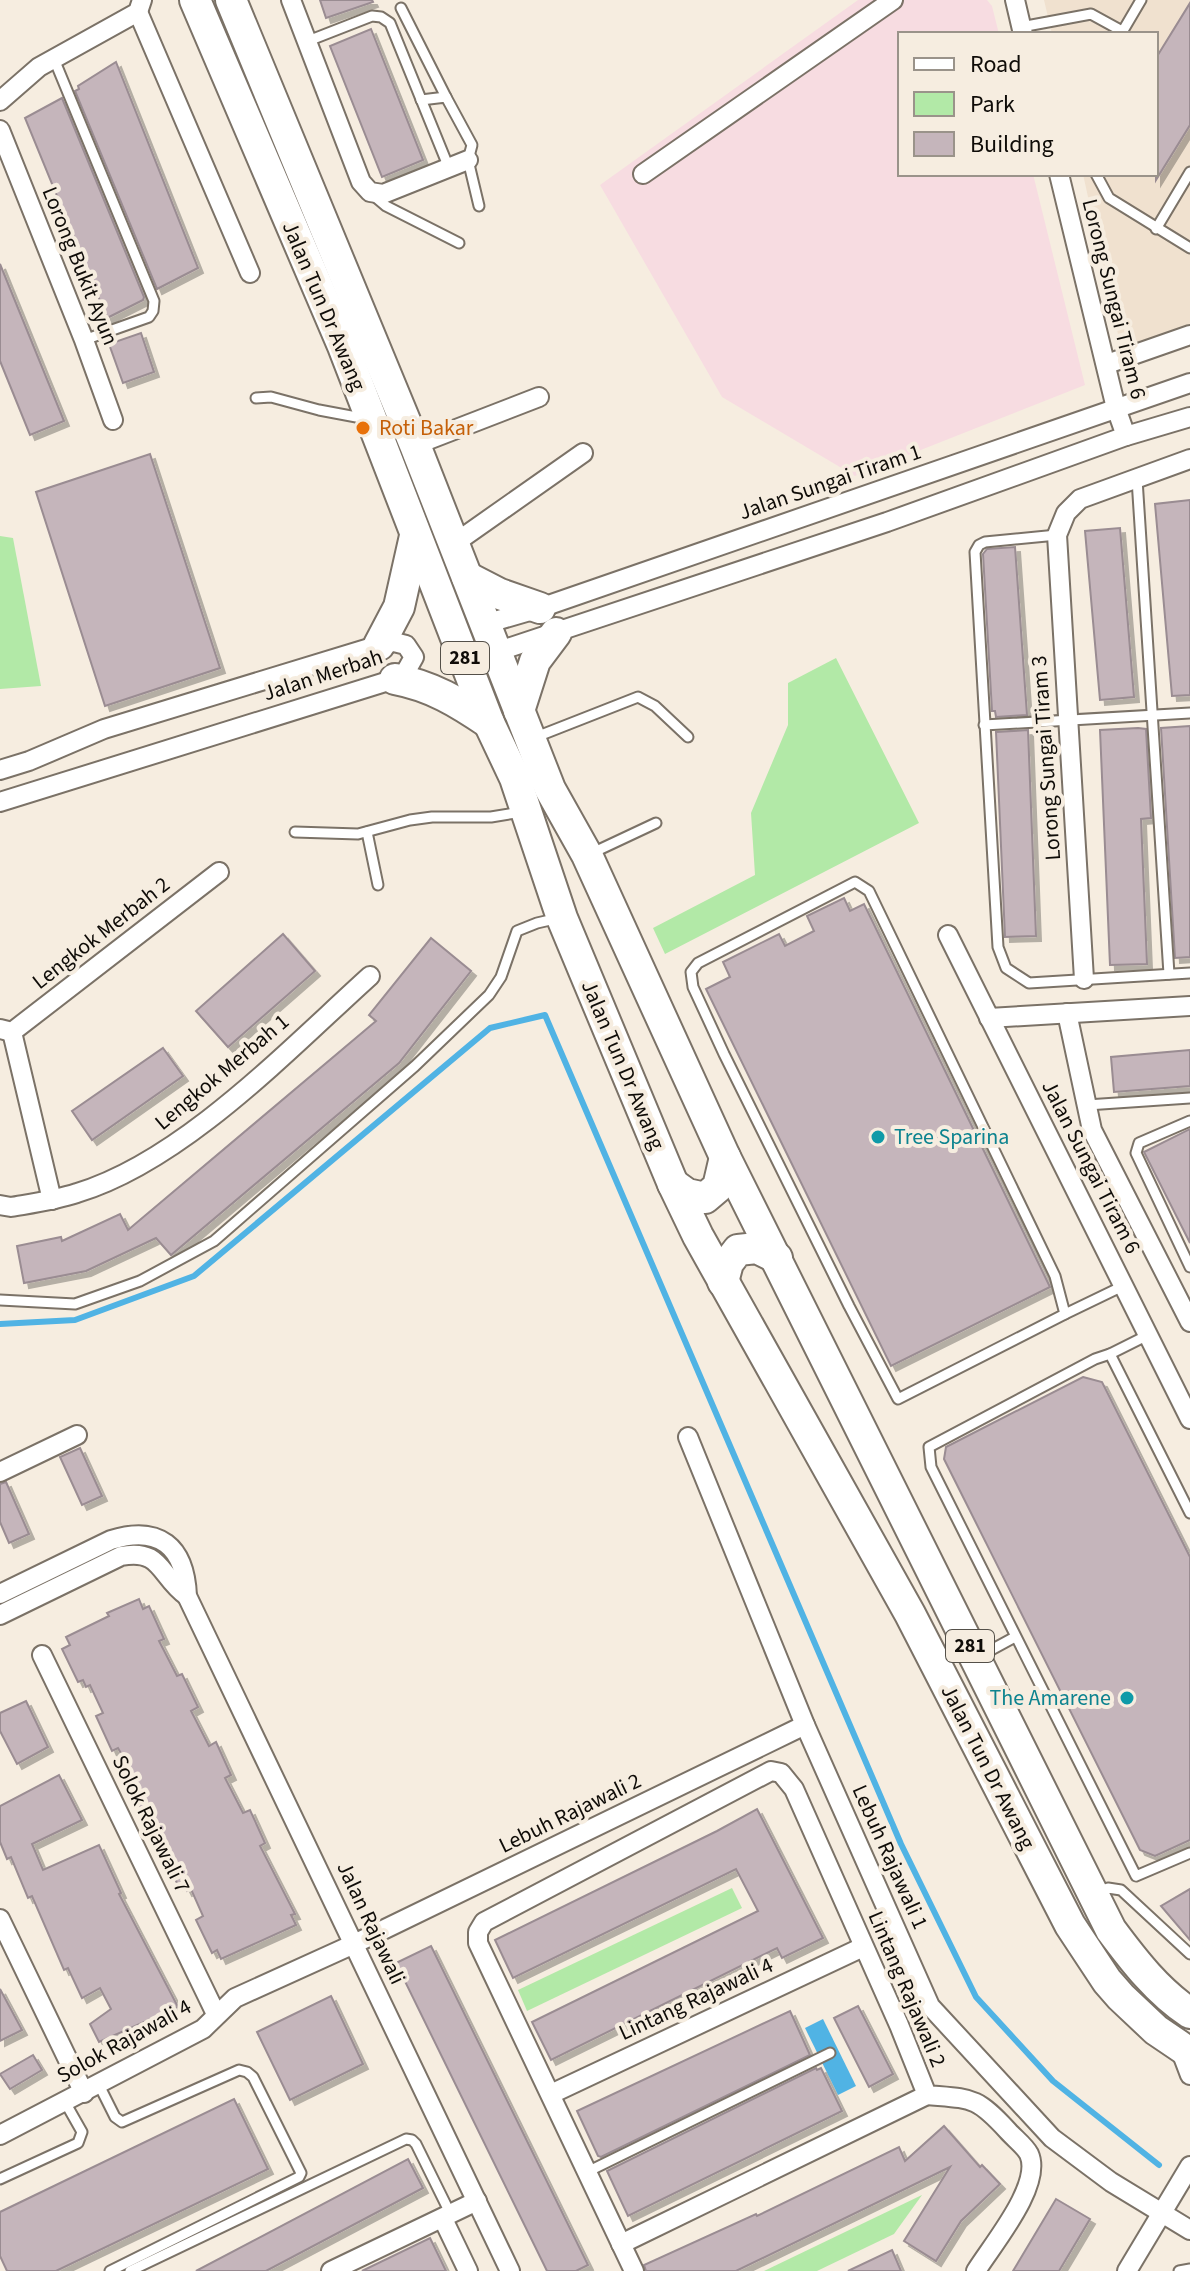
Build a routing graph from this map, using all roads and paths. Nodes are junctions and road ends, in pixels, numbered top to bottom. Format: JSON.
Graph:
{"nodes":[{"id":1,"x":195,"y":0,"type":"edge"},
{"id":2,"x":231,"y":0,"type":"edge"},
{"id":3,"x":291,"y":0,"type":"edge"},
{"id":4,"x":893,"y":0,"type":"edge"},
{"id":5,"x":1015,"y":0,"type":"edge"},
{"id":6,"x":1141,"y":0,"type":"edge"},
{"id":7,"x":140,"y":6,"type":"edge"},
{"id":8,"x":401,"y":8,"type":"dead end"},
{"id":9,"x":1022,"y":30,"type":"edge"},
{"id":10,"x":1122,"y":32,"type":"edge"},
{"id":11,"x":308,"y":41,"type":"junction"},
{"id":12,"x":54,"y":59,"type":"junction"},
{"id":13,"x":446,"y":97,"type":"junction"},
{"id":14,"x":421,"y":100,"type":"junction"},
{"id":15,"x":0,"y":101,"type":"edge"},
{"id":16,"x":0,"y":130,"type":"edge"},
{"id":17,"x":468,"y":160,"type":"junction"},
{"id":18,"x":449,"y":168,"type":"junction"},
{"id":19,"x":1190,"y":172,"type":"edge"},
{"id":20,"x":643,"y":174,"type":"dead end"},
{"id":21,"x":1060,"y":176,"type":"edge"},
{"id":22,"x":1097,"y":176,"type":"edge"},
{"id":23,"x":370,"y":192,"type":"junction"},
{"id":24,"x":479,"y":206,"type":"dead end"},
{"id":25,"x":1156,"y":229,"type":"junction"},
{"id":26,"x":459,"y":243,"type":"dead end"},
{"id":27,"x":1190,"y":248,"type":"edge"},
{"id":28,"x":250,"y":273,"type":"dead end"},
{"id":29,"x":1190,"y":335,"type":"edge"},
{"id":30,"x":84,"y":340,"type":"junction"},
{"id":31,"x":1107,"y":364,"type":"junction"},
{"id":32,"x":1190,"y":383,"type":"edge"},
{"id":33,"x":539,"y":397,"type":"dead end"},
{"id":34,"x":256,"y":398,"type":"dead end"},
{"id":35,"x":1116,"y":408,"type":"junction"},
{"id":36,"x":1190,"y":417,"type":"edge"},
{"id":37,"x":370,"y":419,"type":"junction"},
{"id":38,"x":113,"y":420,"type":"dead end"},
{"id":39,"x":1126,"y":436,"type":"junction"},
{"id":40,"x":415,"y":445,"type":"junction"},
{"id":41,"x":583,"y":453,"type":"dead end"},
{"id":42,"x":1190,"y":459,"type":"edge"},
{"id":43,"x":1137,"y":476,"type":"junction"},
{"id":44,"x":1057,"y":535,"type":"junction"},
{"id":45,"x":415,"y":536,"type":"junction"},
{"id":46,"x":455,"y":543,"type":"junction"},
{"id":47,"x":467,"y":577,"type":"junction"},
{"id":48,"x":540,"y":608,"type":"junction"},
{"id":49,"x":556,"y":633,"type":"junction"},
{"id":50,"x":490,"y":638,"type":"junction"},
{"id":51,"x":379,"y":645,"type":"junction"},
{"id":52,"x":395,"y":679,"type":"junction"},
{"id":53,"x":519,"y":711,"type":"junction"},
{"id":54,"x":1190,"y":713,"type":"edge"},
{"id":55,"x":1153,"y":715,"type":"junction"},
{"id":56,"x":1067,"y":720,"type":"junction"},
{"id":57,"x":489,"y":723,"type":"junction"},
{"id":58,"x":984,"y":725,"type":"junction"},
{"id":59,"x":688,"y":737,"type":"dead end"},
{"id":60,"x":529,"y":740,"type":"junction"},
{"id":61,"x":0,"y":770,"type":"edge"},
{"id":62,"x":0,"y":802,"type":"edge"},
{"id":63,"x":526,"y":811,"type":"junction"},
{"id":64,"x":656,"y":823,"type":"dead end"},
{"id":65,"x":295,"y":832,"type":"dead end"},
{"id":66,"x":367,"y":832,"type":"junction"},
{"id":67,"x":587,"y":855,"type":"junction"},
{"id":68,"x":219,"y":872,"type":"dead end"},
{"id":69,"x":378,"y":885,"type":"dead end"},
{"id":70,"x":562,"y":918,"type":"junction"},
{"id":71,"x":948,"y":935,"type":"dead end"},
{"id":72,"x":1190,"y":973,"type":"edge"},
{"id":73,"x":1169,"y":974,"type":"junction"},
{"id":74,"x":370,"y":976,"type":"dead end"},
{"id":75,"x":1084,"y":979,"type":"junction"},
{"id":76,"x":1190,"y":1006,"type":"edge"},
{"id":77,"x":1067,"y":1013,"type":"junction"},
{"id":78,"x":989,"y":1018,"type":"junction"},
{"id":79,"x":6,"y":1030,"type":"edge"},
{"id":80,"x":1190,"y":1098,"type":"edge"},
{"id":81,"x":1087,"y":1105,"type":"junction"},
{"id":82,"x":1190,"y":1121,"type":"edge"},
{"id":83,"x":725,"y":1157,"type":"junction"},
{"id":84,"x":673,"y":1184,"type":"junction"},
{"id":85,"x":52,"y":1200,"type":"junction"},
{"id":86,"x":0,"y":1205,"type":"edge"},
{"id":87,"x":777,"y":1258,"type":"junction"},
{"id":88,"x":1190,"y":1267,"type":"edge"},
{"id":89,"x":723,"y":1282,"type":"junction"},
{"id":90,"x":1123,"y":1286,"type":"junction"},
{"id":91,"x":0,"y":1300,"type":"edge"},
{"id":92,"x":1065,"y":1314,"type":"junction"},
{"id":93,"x":1189,"y":1316,"type":"edge"},
{"id":94,"x":1148,"y":1335,"type":"junction"},
{"id":95,"x":1110,"y":1354,"type":"junction"},
{"id":96,"x":1190,"y":1419,"type":"edge"},
{"id":97,"x":77,"y":1435,"type":"dead end"},
{"id":98,"x":688,"y":1437,"type":"dead end"},
{"id":99,"x":0,"y":1472,"type":"edge"},
{"id":100,"x":1190,"y":1513,"type":"edge"},
{"id":101,"x":0,"y":1594,"type":"edge"},
{"id":102,"x":187,"y":1596,"type":"junction"},
{"id":103,"x":0,"y":1615,"type":"edge"},
{"id":104,"x":1015,"y":1637,"type":"junction"},
{"id":105,"x":42,"y":1655,"type":"dead end"},
{"id":106,"x":976,"y":1658,"type":"junction"},
{"id":107,"x":805,"y":1725,"type":"junction"},
{"id":108,"x":1190,"y":1853,"type":"edge"},
{"id":109,"x":1093,"y":1896,"type":"junction"},
{"id":110,"x":0,"y":1919,"type":"edge"},
{"id":111,"x":354,"y":1944,"type":"junction"},
{"id":112,"x":863,"y":1947,"type":"junction"},
{"id":113,"x":1190,"y":1954,"type":"edge"},
{"id":114,"x":930,"y":2006,"type":"junction"},
{"id":115,"x":1190,"y":2013,"type":"edge"},
{"id":116,"x":216,"y":2014,"type":"junction"},
{"id":117,"x":899,"y":2025,"type":"junction"},
{"id":118,"x":1185,"y":2050,"type":"edge"},
{"id":119,"x":830,"y":2053,"type":"dead end"},
{"id":120,"x":1190,"y":2075,"type":"edge"},
{"id":121,"x":91,"y":2089,"type":"junction"},
{"id":122,"x":551,"y":2094,"type":"junction"},
{"id":123,"x":927,"y":2095,"type":"junction"},
{"id":124,"x":65,"y":2102,"type":"junction"},
{"id":125,"x":0,"y":2135,"type":"edge"},
{"id":126,"x":1190,"y":2166,"type":"edge"},
{"id":127,"x":587,"y":2172,"type":"junction"},
{"id":128,"x":0,"y":2179,"type":"edge"},
{"id":129,"x":477,"y":2201,"type":"junction"},
{"id":130,"x":1162,"y":2213,"type":"junction"},
{"id":131,"x":447,"y":2217,"type":"junction"},
{"id":132,"x":1190,"y":2230,"type":"edge"},
{"id":133,"x":621,"y":2244,"type":"junction"},
{"id":134,"x":1190,"y":2269,"type":"edge"},
{"id":135,"x":110,"y":2271,"type":"edge"},
{"id":136,"x":130,"y":2271,"type":"edge"},
{"id":137,"x":331,"y":2271,"type":"edge"},
{"id":138,"x":468,"y":2271,"type":"edge"},
{"id":139,"x":510,"y":2271,"type":"edge"},
{"id":140,"x":634,"y":2271,"type":"edge"},
{"id":141,"x":976,"y":2271,"type":"edge"},
{"id":142,"x":1127,"y":2271,"type":"edge"},
{"id":143,"x":1179,"y":2271,"type":"edge"}],
"edges":[{"from":1,"to":37,"type":"main road","name":"Jalan Tun Dr Awang","number":"281"},
{"from":2,"to":40,"type":"main road","name":"Jalan Tun Dr Awang","number":"281"},
{"from":3,"to":11,"type":"street"},
{"from":4,"to":20,"type":"street"},
{"from":5,"to":9,"type":"street"},
{"from":6,"to":10,"type":"lane"},
{"from":7,"to":12,"type":"street"},
{"from":7,"to":28,"type":"street"},
{"from":8,"to":13,"type":"lane"},
{"from":9,"to":10,"type":"lane"},
{"from":11,"to":14,"type":"lane"},
{"from":11,"to":23,"type":"street"},
{"from":12,"to":15,"type":"street"},
{"from":12,"to":30,"type":"lane"},
{"from":13,"to":14,"type":"lane"},
{"from":13,"to":17,"type":"lane"},
{"from":14,"to":18,"type":"lane"},
{"from":16,"to":30,"type":"street","name":"Lorong Bukit Ayun"},
{"from":17,"to":18,"type":"street"},
{"from":17,"to":24,"type":"lane"},
{"from":18,"to":23,"type":"street"},
{"from":19,"to":25,"type":"lane"},
{"from":21,"to":31,"type":"street","name":"Lorong Sungai Tiram 6"},
{"from":22,"to":25,"type":"lane"},
{"from":23,"to":26,"type":"lane"},
{"from":25,"to":27,"type":"lane"},
{"from":29,"to":31,"type":"street"},
{"from":30,"to":38,"type":"street","name":"Lorong Bukit Ayun"},
{"from":31,"to":35,"type":"street","name":"Lorong Sungai Tiram 6"},
{"from":32,"to":35,"type":"street","name":"Jalan Sungai Tiram 1"},
{"from":33,"to":40,"type":"street"},
{"from":34,"to":37,"type":"lane"},
{"from":35,"to":39,"type":"street","name":"Lorong Sungai Tiram 6"},
{"from":35,"to":48,"type":"street","name":"Jalan Sungai Tiram 1"},
{"from":36,"to":39,"type":"street"},
{"from":37,"to":45,"type":"main road","name":"Jalan Tun Dr Awang","number":"281"},
{"from":39,"to":49,"type":"street"},
{"from":40,"to":46,"type":"main road","name":"Jalan Tun Dr Awang","number":"281"},
{"from":41,"to":46,"type":"street"},
{"from":42,"to":43,"type":"street"},
{"from":43,"to":44,"type":"street"},
{"from":43,"to":55,"type":"lane"},
{"from":44,"to":56,"type":"street","name":"Lorong Sungai Tiram 3"},
{"from":44,"to":58,"type":"lane"},
{"from":45,"to":51,"type":"main road"},
{"from":45,"to":57,"type":"main road","name":"Jalan Tun Dr Awang","number":"281"},
{"from":46,"to":47,"type":"main road","name":"Jalan Tun Dr Awang","number":"281"},
{"from":47,"to":48,"type":"main road"},
{"from":47,"to":50,"type":"main road","name":"Jalan Tun Dr Awang","number":"281"},
{"from":48,"to":50,"type":"street","name":"Jalan Sungai Tiram 1"},
{"from":49,"to":50,"type":"street"},
{"from":49,"to":53,"type":"main road"},
{"from":50,"to":53,"type":"main road","name":"Jalan Tun Dr Awang","number":"281"},
{"from":51,"to":52,"type":"street","name":"Jalan Merbah"},
{"from":51,"to":61,"type":"street","name":"Jalan Merbah"},
{"from":52,"to":57,"type":"main road"},
{"from":52,"to":62,"type":"street","name":"Jalan Merbah"},
{"from":53,"to":60,"type":"main road","name":"Jalan Tun Dr Awang","number":"281"},
{"from":54,"to":55,"type":"lane"},
{"from":55,"to":56,"type":"lane"},
{"from":55,"to":73,"type":"lane"},
{"from":56,"to":58,"type":"lane"},
{"from":56,"to":75,"type":"street","name":"Lorong Sungai Tiram 3"},
{"from":57,"to":63,"type":"main road","name":"Jalan Tun Dr Awang","number":"281"},
{"from":58,"to":75,"type":"lane"},
{"from":59,"to":60,"type":"lane"},
{"from":60,"to":67,"type":"main road","name":"Jalan Tun Dr Awang","number":"281"},
{"from":63,"to":66,"type":"lane"},
{"from":63,"to":70,"type":"main road","name":"Jalan Tun Dr Awang","number":"281"},
{"from":64,"to":67,"type":"lane"},
{"from":65,"to":66,"type":"lane"},
{"from":66,"to":69,"type":"lane"},
{"from":67,"to":83,"type":"main road","name":"Jalan Tun Dr Awang","number":"281"},
{"from":68,"to":79,"type":"street","name":"Lengkok Merbah 2"},
{"from":70,"to":84,"type":"main road","name":"Jalan Tun Dr Awang","number":"281"},
{"from":70,"to":91,"type":"lane"},
{"from":71,"to":78,"type":"street","name":"Jalan Sungai Tiram 6"},
{"from":72,"to":73,"type":"lane"},
{"from":73,"to":75,"type":"lane"},
{"from":74,"to":85,"type":"street","name":"Lengkok Merbah 1"},
{"from":76,"to":77,"type":"street"},
{"from":77,"to":78,"type":"street"},
{"from":77,"to":81,"type":"street"},
{"from":78,"to":90,"type":"street","name":"Jalan Sungai Tiram 6"},
{"from":79,"to":85,"type":"street","name":"Lengkok Merbah 2"},
{"from":80,"to":81,"type":"lane"},
{"from":81,"to":93,"type":"street"},
{"from":82,"to":88,"type":"lane"},
{"from":83,"to":84,"type":"main road"},
{"from":83,"to":87,"type":"main road","name":"Jalan Tun Dr Awang","number":"281"},
{"from":84,"to":89,"type":"main road","name":"Jalan Tun Dr Awang","number":"281"},
{"from":85,"to":86,"type":"street","name":"Lengkok Merbah 1"},
{"from":87,"to":89,"type":"main road"},
{"from":87,"to":106,"type":"main road","name":"Jalan Tun Dr Awang","number":"281"},
{"from":89,"to":118,"type":"main road","name":"Jalan Tun Dr Awang","number":"281"},
{"from":90,"to":92,"type":"lane"},
{"from":90,"to":94,"type":"street","name":"Jalan Sungai Tiram 6"},
{"from":92,"to":92,"type":"lane"},
{"from":94,"to":95,"type":"lane"},
{"from":94,"to":96,"type":"street","name":"Jalan Sungai Tiram 6"},
{"from":95,"to":100,"type":"lane"},
{"from":95,"to":104,"type":"lane"},
{"from":97,"to":99,"type":"street"},
{"from":98,"to":107,"type":"street","name":"Lebuh Rajawali 1"},
{"from":101,"to":102,"type":"street","name":"Jalan Rajawali"},
{"from":102,"to":103,"type":"street","name":"Jalan Rajawali"},
{"from":102,"to":111,"type":"street","name":"Jalan Rajawali"},
{"from":104,"to":106,"type":"lane"},
{"from":104,"to":108,"type":"lane"},
{"from":105,"to":116,"type":"street","name":"Solok Rajawali 7"},
{"from":106,"to":109,"type":"main road","name":"Jalan Tun Dr Awang","number":"281"},
{"from":107,"to":111,"type":"street","name":"Lebuh Rajawali 2"},
{"from":107,"to":114,"type":"street","name":"Lebuh Rajawali 1"},
{"from":109,"to":113,"type":"lane"},
{"from":109,"to":115,"type":"main road","name":"Jalan Tun Dr Awang","number":"281"},
{"from":110,"to":121,"type":"street"},
{"from":111,"to":116,"type":"street","name":"Solok Rajawali 4"},
{"from":111,"to":129,"type":"street","name":"Jalan Rajawali"},
{"from":112,"to":117,"type":"street","name":"Lintang Rajawali 2"},
{"from":112,"to":122,"type":"street","name":"Lintang Rajawali 4"},
{"from":112,"to":122,"type":"street","name":"Lintang Rajawali 2"},
{"from":114,"to":117,"type":"street"},
{"from":114,"to":130,"type":"street","name":"Lebuh Rajawali 1"},
{"from":116,"to":121,"type":"street","name":"Solok Rajawali 4"},
{"from":117,"to":123,"type":"street","name":"Lintang Rajawali 2"},
{"from":118,"to":120,"type":"street"},
{"from":119,"to":127,"type":"lane"},
{"from":121,"to":124,"type":"street","name":"Solok Rajawali 4"},
{"from":121,"to":135,"type":"lane"},
{"from":122,"to":127,"type":"street"},
{"from":123,"to":133,"type":"street"},
{"from":123,"to":141,"type":"street","name":"Lintang Rajawali 2"},
{"from":124,"to":125,"type":"street","name":"Solok Rajawali 4"},
{"from":124,"to":128,"type":"lane"},
{"from":126,"to":130,"type":"street"},
{"from":127,"to":133,"type":"street"},
{"from":129,"to":131,"type":"street"},
{"from":129,"to":139,"type":"street","name":"Jalan Rajawali"},
{"from":130,"to":132,"type":"street","name":"Lebuh Rajawali 1"},
{"from":130,"to":142,"type":"street"},
{"from":131,"to":136,"type":"lane"},
{"from":131,"to":137,"type":"street"},
{"from":131,"to":138,"type":"street"},
{"from":133,"to":140,"type":"street"},
{"from":134,"to":143,"type":"lane"}]}
